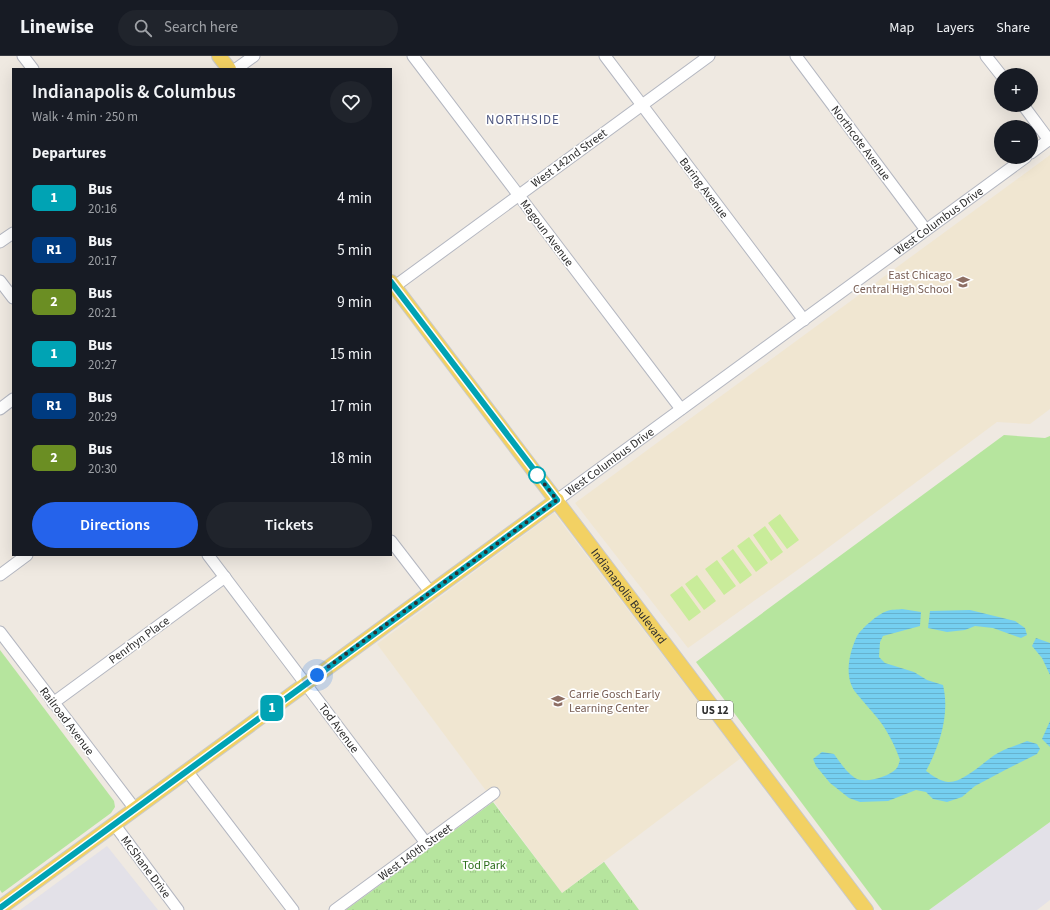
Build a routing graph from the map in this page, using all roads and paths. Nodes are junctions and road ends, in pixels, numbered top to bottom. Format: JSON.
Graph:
{"nodes":[{"id":1,"x":23,"y":56,"type":"edge"},
{"id":2,"x":220,"y":56,"type":"edge"},
{"id":3,"x":254,"y":56,"type":"edge"},
{"id":4,"x":413,"y":56,"type":"edge"},
{"id":5,"x":605,"y":56,"type":"edge"},
{"id":6,"x":709,"y":56,"type":"edge"},
{"id":7,"x":796,"y":56,"type":"edge"},
{"id":8,"x":986,"y":56,"type":"edge"},
{"id":9,"x":32,"y":68,"type":"edge"},
{"id":10,"x":228,"y":68,"type":"edge"},
{"id":11,"x":237,"y":68,"type":"edge"},
{"id":12,"x":995,"y":68,"type":"edge"},
{"id":13,"x":642,"y":105,"type":"junction"},
{"id":14,"x":1028,"y":112,"type":"edge"},
{"id":15,"x":1050,"y":140,"type":"edge"},
{"id":16,"x":1038,"y":148,"type":"edge"},
{"id":17,"x":1016,"y":164,"type":"edge"},
{"id":18,"x":518,"y":195,"type":"junction"},
{"id":19,"x":926,"y":230,"type":"junction"},
{"id":20,"x":12,"y":234,"type":"edge"},
{"id":21,"x":0,"y":242,"type":"edge"},
{"id":22,"x":0,"y":281,"type":"edge"},
{"id":23,"x":392,"y":286,"type":"edge"},
{"id":24,"x":12,"y":297,"type":"edge"},
{"id":25,"x":804,"y":320,"type":"junction"},
{"id":26,"x":12,"y":400,"type":"edge"},
{"id":27,"x":0,"y":409,"type":"edge"},
{"id":28,"x":681,"y":409,"type":"junction"},
{"id":29,"x":557,"y":500,"type":"junction"},
{"id":30,"x":392,"y":542,"type":"edge"},
{"id":31,"x":26,"y":556,"type":"edge"},
{"id":32,"x":209,"y":556,"type":"edge"},
{"id":33,"x":0,"y":575,"type":"edge"},
{"id":34,"x":225,"y":577,"type":"junction"},
{"id":35,"x":431,"y":593,"type":"junction"},
{"id":36,"x":0,"y":632,"type":"edge"},
{"id":37,"x":306,"y":684,"type":"junction"},
{"id":38,"x":53,"y":703,"type":"junction"},
{"id":39,"x":187,"y":771,"type":"junction"},
{"id":40,"x":494,"y":793,"type":"dead end"},
{"id":41,"x":135,"y":809,"type":"junction"},
{"id":42,"x":114,"y":824,"type":"junction"},
{"id":43,"x":426,"y":843,"type":"junction"},
{"id":44,"x":0,"y":908,"type":"edge"},
{"id":45,"x":178,"y":910,"type":"edge"},
{"id":46,"x":293,"y":910,"type":"edge"},
{"id":47,"x":335,"y":910,"type":"edge"},
{"id":48,"x":866,"y":910,"type":"edge"}],
"edges":[{"from":1,"to":9,"type":"street"},
{"from":2,"to":10,"type":"main road"},
{"from":3,"to":11,"type":"street"},
{"from":4,"to":18,"type":"street","name":"Magoun Avenue"},
{"from":5,"to":13,"type":"street","name":"Baring Avenue"},
{"from":6,"to":13,"type":"street","name":"West 142nd Street"},
{"from":7,"to":19,"type":"street","name":"Northcote Avenue"},
{"from":8,"to":12,"type":"street"},
{"from":13,"to":18,"type":"street","name":"West 142nd Street"},
{"from":13,"to":25,"type":"street","name":"Baring Avenue"},
{"from":14,"to":15,"type":"street"},
{"from":15,"to":16,"type":"street"},
{"from":17,"to":19,"type":"street","name":"West Columbus Drive"},
{"from":18,"to":23,"type":"street","name":"West 142nd Street"},
{"from":18,"to":28,"type":"street","name":"Magoun Avenue"},
{"from":19,"to":25,"type":"street","name":"West Columbus Drive"},
{"from":20,"to":21,"type":"street"},
{"from":22,"to":24,"type":"street"},
{"from":23,"to":29,"type":"main road","name":"Indianapolis Boulevard"},
{"from":25,"to":28,"type":"street","name":"West Columbus Drive"},
{"from":26,"to":27,"type":"street"},
{"from":28,"to":29,"type":"street","name":"West Columbus Drive"},
{"from":29,"to":35,"type":"main road","name":"West Columbus Drive"},
{"from":29,"to":48,"type":"main road","name":"Indianapolis Boulevard","number":"US 12"},
{"from":30,"to":35,"type":"street"},
{"from":31,"to":33,"type":"street"},
{"from":32,"to":34,"type":"street","name":"Tod Avenue"},
{"from":34,"to":37,"type":"street","name":"Tod Avenue"},
{"from":34,"to":38,"type":"street","name":"Penrhyn Place"},
{"from":35,"to":37,"type":"main road","name":"West Columbus Drive"},
{"from":36,"to":38,"type":"street","name":"Railroad Avenue"},
{"from":37,"to":39,"type":"main road","name":"West Columbus Drive"},
{"from":37,"to":43,"type":"street","name":"Tod Avenue"},
{"from":38,"to":41,"type":"street","name":"Railroad Avenue"},
{"from":39,"to":41,"type":"main road","name":"West Columbus Drive"},
{"from":39,"to":46,"type":"street"},
{"from":40,"to":43,"type":"street","name":"West 140th Street"},
{"from":41,"to":42,"type":"main road","name":"West Columbus Drive"},
{"from":42,"to":44,"type":"main road","name":"West Columbus Drive"},
{"from":42,"to":45,"type":"street","name":"McShane Drive"},
{"from":43,"to":47,"type":"street","name":"West 140th Street"}]}
